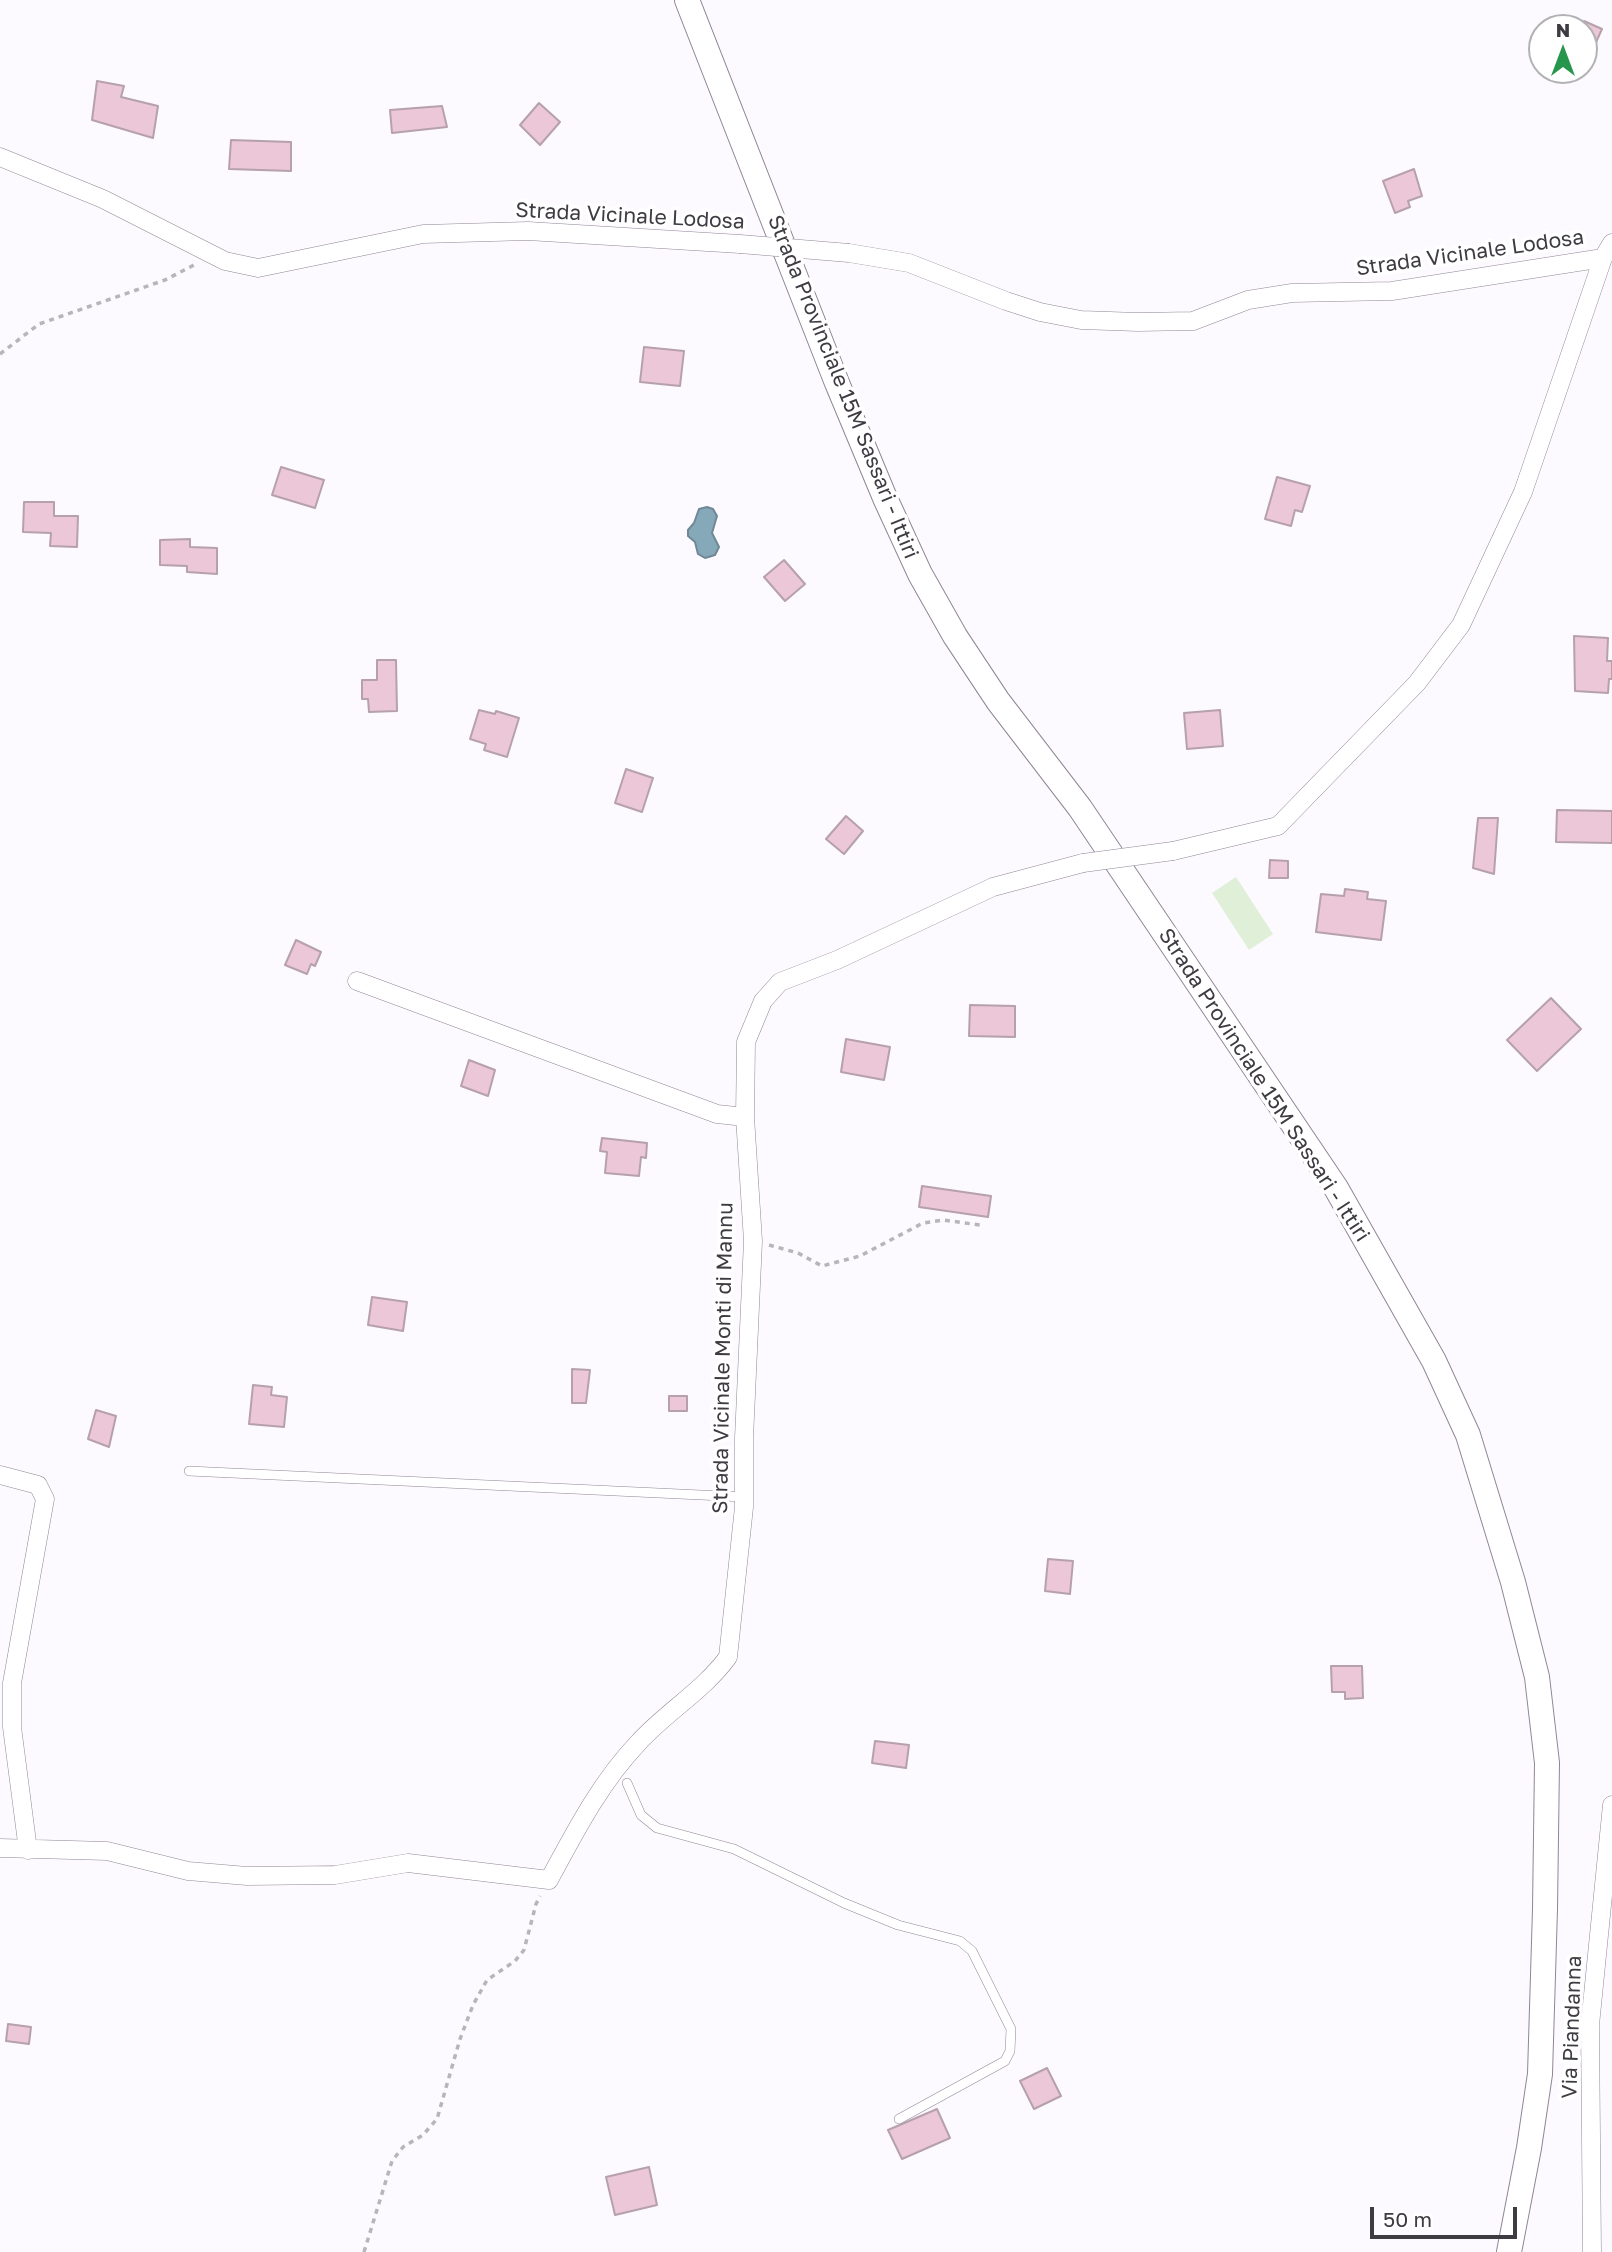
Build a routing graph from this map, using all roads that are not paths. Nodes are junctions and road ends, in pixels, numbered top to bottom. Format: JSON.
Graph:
{"nodes":[{"id":1,"x":687,"y":0,"type":"edge"},
{"id":2,"x":0,"y":157,"type":"edge"},
{"id":3,"x":1607,"y":250,"type":"edge"},
{"id":4,"x":357,"y":981,"type":"dead end"},
{"id":5,"x":745,"y":1117,"type":"junction"},
{"id":6,"x":189,"y":1471,"type":"dead end"},
{"id":7,"x":0,"y":1475,"type":"edge"},
{"id":8,"x":744,"y":1497,"type":"junction"},
{"id":9,"x":627,"y":1783,"type":"dead end"},
{"id":10,"x":1612,"y":1805,"type":"edge"},
{"id":11,"x":0,"y":1848,"type":"edge"},
{"id":12,"x":28,"y":1850,"type":"junction"},
{"id":13,"x":899,"y":2119,"type":"dead end"},
{"id":14,"x":1509,"y":2252,"type":"edge"},
{"id":15,"x":1592,"y":2252,"type":"edge"}],
"edges":[{"from":1,"to":14,"type":"main road","name":"Strada Provinciale 15M Sassari - Ittiri"},
{"from":2,"to":3,"type":"street","name":"Strada Vicinale Lodosa","bridge":true},
{"from":3,"to":5,"type":"street","name":"Strada Vicinale Monti di Mannu","bridge":true},
{"from":4,"to":5,"type":"street"},
{"from":5,"to":8,"type":"street","name":"Strada Vicinale Monti di Mannu"},
{"from":6,"to":8,"type":"lane"},
{"from":7,"to":12,"type":"street"},
{"from":8,"to":12,"type":"street","name":"Strada Vicinale Monti di Mannu"},
{"from":9,"to":13,"type":"lane"},
{"from":10,"to":15,"type":"street","name":"Via Piandanna"},
{"from":11,"to":12,"type":"street"}]}
